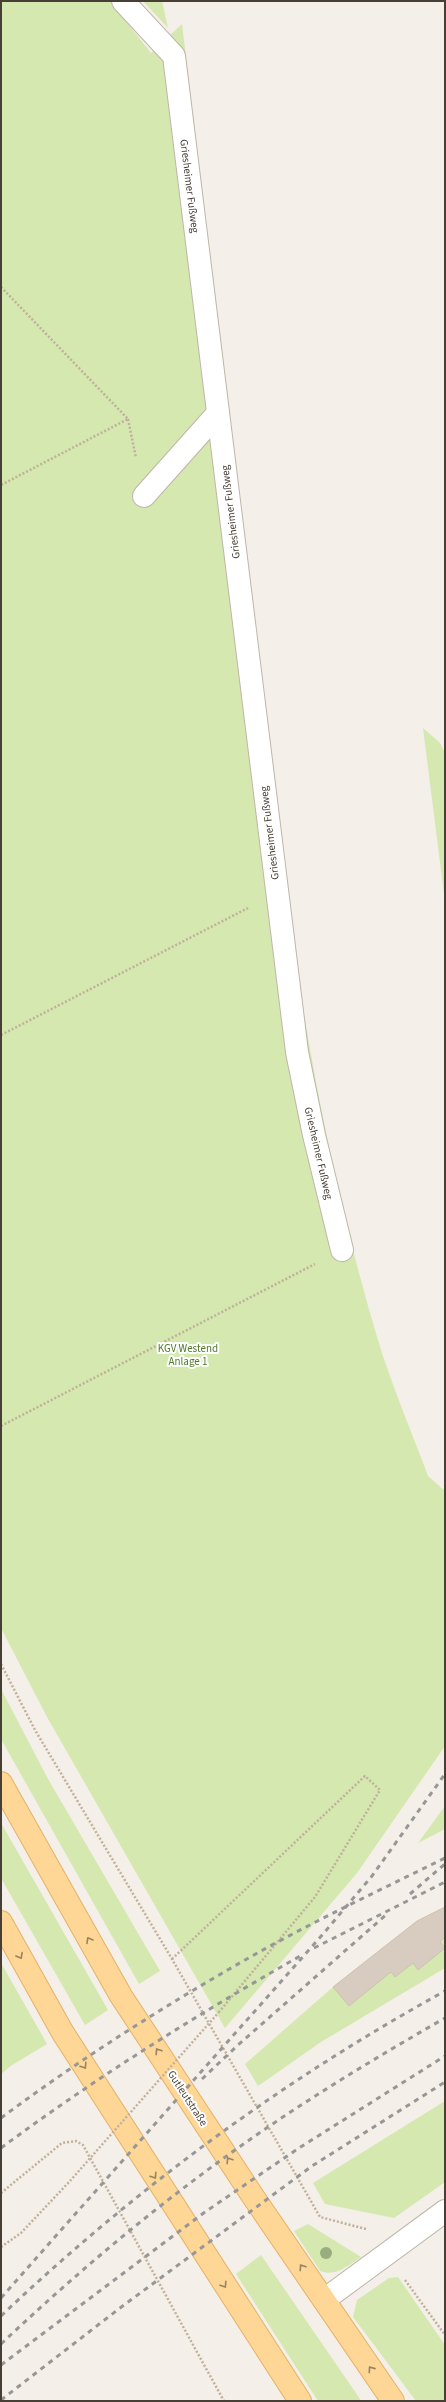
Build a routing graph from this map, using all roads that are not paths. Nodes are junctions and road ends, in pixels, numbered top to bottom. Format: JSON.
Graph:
{"nodes":[{"id":1,"x":123,"y":1,"type":"edge"},
{"id":2,"x":218,"y":413,"type":"junction"},
{"id":3,"x":144,"y":496,"type":"dead end"},
{"id":4,"x":342,"y":1250,"type":"road end"},
{"id":5,"x":1,"y":1783,"type":"edge"},
{"id":6,"x":1,"y":1922,"type":"edge"},
{"id":7,"x":445,"y":2211,"type":"edge"},
{"id":8,"x":324,"y":2300,"type":"junction"},
{"id":9,"x":300,"y":2401,"type":"edge"},
{"id":10,"x":394,"y":2401,"type":"edge"}],
"edges":[{"from":1,"to":2,"type":"street","name":"Griesheimer Fußweg"},
{"from":2,"to":3,"type":"street"},
{"from":2,"to":4,"type":"street","name":"Griesheimer Fußweg"},
{"from":8,"to":5,"type":"main road","name":"Gutleutstraße","one_way":true},
{"from":6,"to":9,"type":"main road","one_way":true},
{"from":7,"to":8,"type":"street"},
{"from":10,"to":8,"type":"main road","name":"Gutleutstraße","one_way":true}]}
